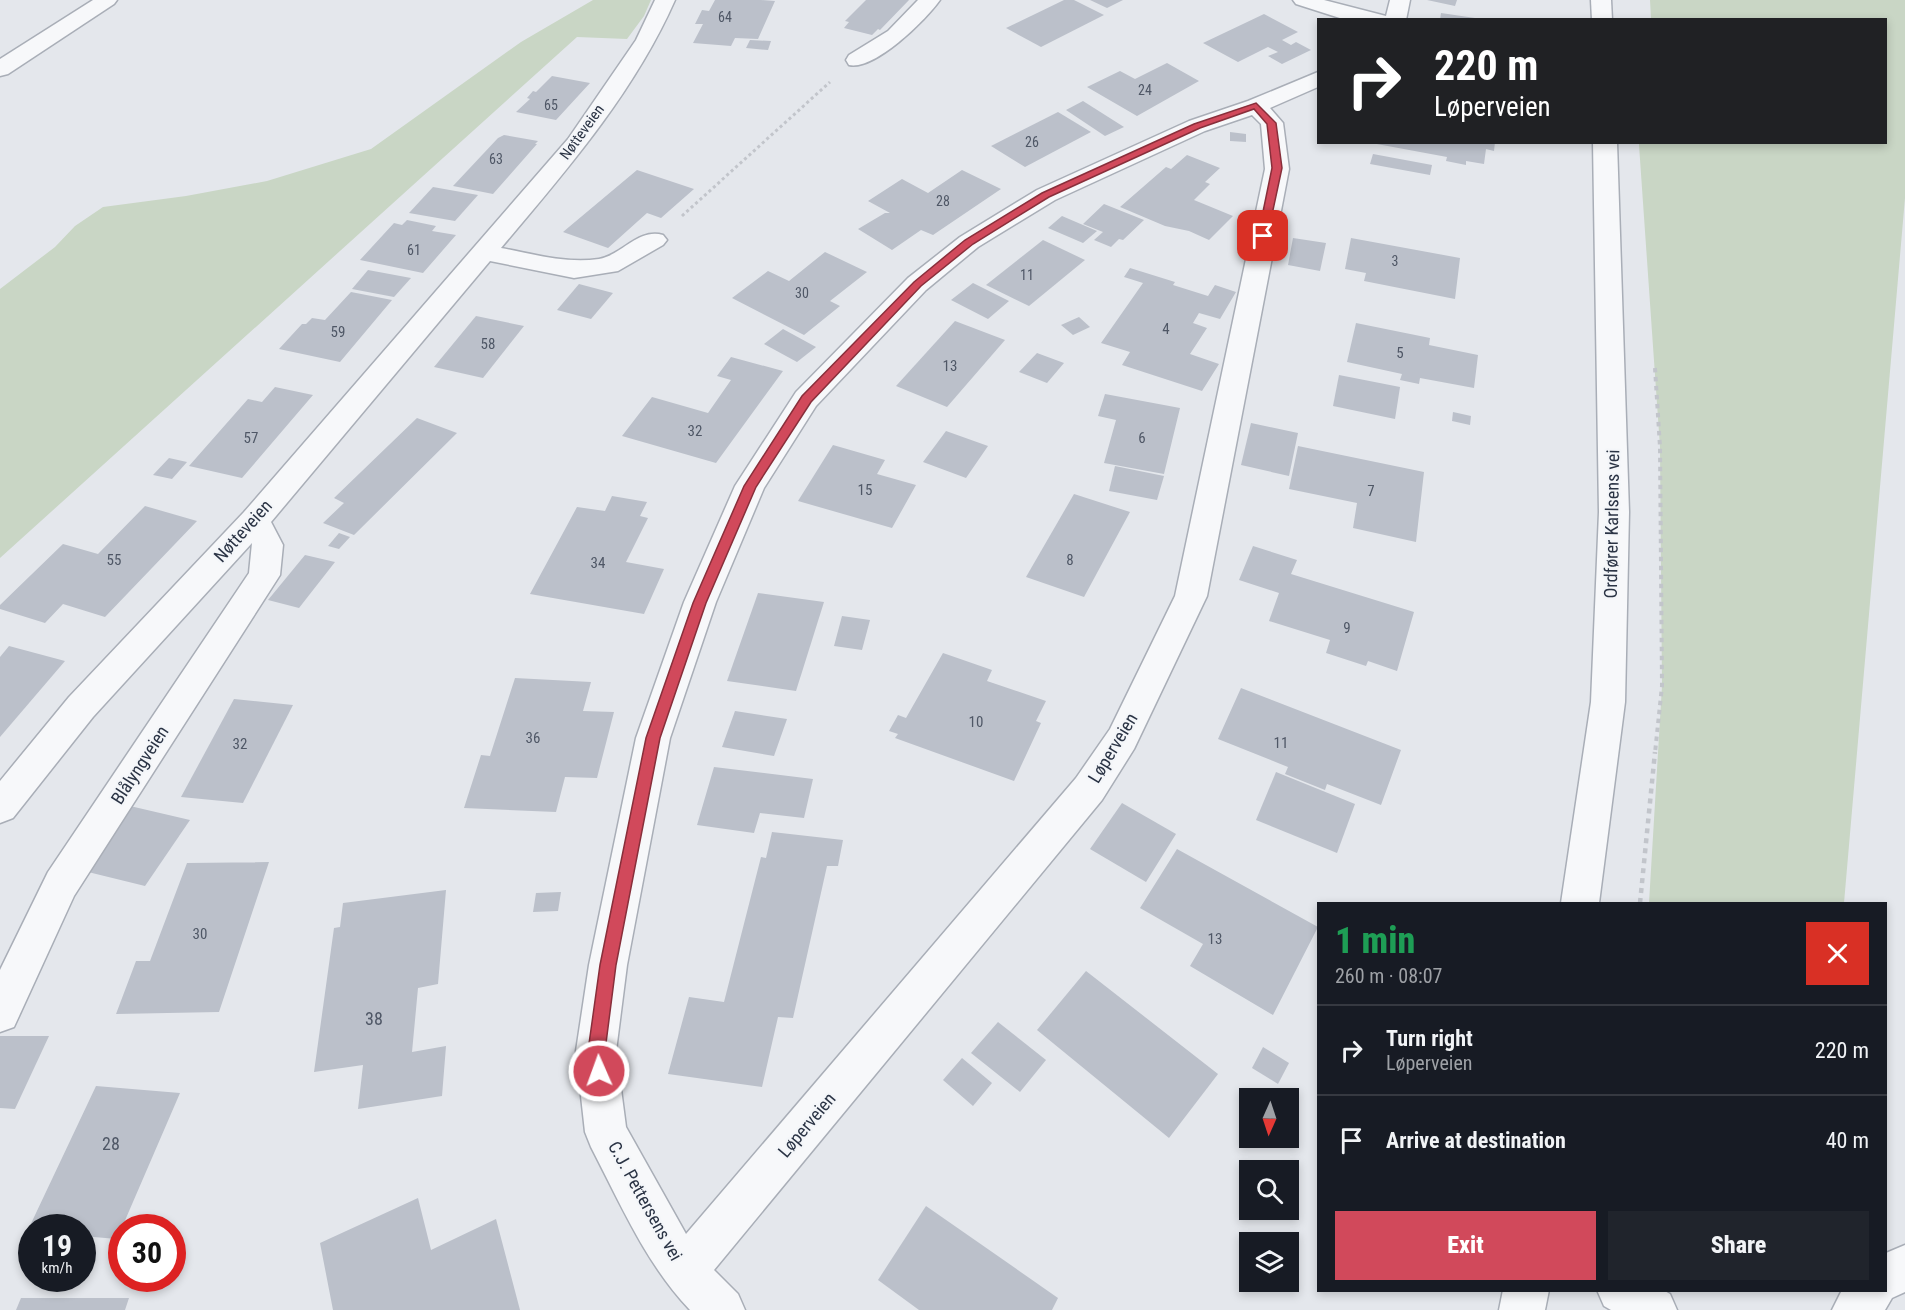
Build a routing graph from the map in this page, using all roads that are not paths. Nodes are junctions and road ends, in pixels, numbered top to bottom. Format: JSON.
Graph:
{"nodes":[{"id":1,"x":106,"y":0,"type":"edge"},
{"id":2,"x":665,"y":0,"type":"edge"},
{"id":3,"x":930,"y":0,"type":"edge"},
{"id":4,"x":1303,"y":0,"type":"edge"},
{"id":5,"x":1400,"y":0,"type":"edge"},
{"id":6,"x":1601,"y":0,"type":"edge"},
{"id":7,"x":1369,"y":18,"type":"edge"},
{"id":8,"x":1396,"y":18,"type":"edge"},
{"id":9,"x":1602,"y":18,"type":"edge"},
{"id":10,"x":856,"y":60,"type":"road end"},
{"id":11,"x":0,"y":69,"type":"edge"},
{"id":12,"x":1317,"y":79,"type":"edge"},
{"id":13,"x":1256,"y":106,"type":"junction"},
{"id":14,"x":1605,"y":144,"type":"edge"},
{"id":15,"x":654,"y":240,"type":"road end"},
{"id":16,"x":483,"y":252,"type":"junction"},
{"id":17,"x":255,"y":520,"type":"junction"},
{"id":18,"x":0,"y":807,"type":"edge"},
{"id":19,"x":1580,"y":902,"type":"edge"},
{"id":20,"x":0,"y":1013,"type":"edge"},
{"id":21,"x":1905,"y":1267,"type":"edge"},
{"id":22,"x":684,"y":1270,"type":"junction"},
{"id":23,"x":1887,"y":1277,"type":"edge"},
{"id":24,"x":1526,"y":1292,"type":"edge"},
{"id":25,"x":1623,"y":1292,"type":"edge"},
{"id":26,"x":1871,"y":1292,"type":"edge"},
{"id":27,"x":722,"y":1310,"type":"edge"},
{"id":28,"x":1522,"y":1310,"type":"edge"},
{"id":29,"x":1653,"y":1310,"type":"edge"},
{"id":30,"x":1855,"y":1310,"type":"edge"}],
"edges":[{"from":1,"to":11,"type":"street"},
{"from":2,"to":16,"type":"street","name":"Nøtteveien"},
{"from":3,"to":10,"type":"street"},
{"from":4,"to":7,"type":"street"},
{"from":5,"to":8,"type":"street"},
{"from":6,"to":9,"type":"street"},
{"from":12,"to":13,"type":"street","name":"C.J. Pettersens vei"},
{"from":13,"to":22,"type":"street","name":"Løperveien"},
{"from":13,"to":22,"type":"street","name":"C.J. Pettersens vei"},
{"from":14,"to":19,"type":"street","name":"Ordfører Karlsens vei"},
{"from":15,"to":16,"type":"street"},
{"from":16,"to":17,"type":"street","name":"Nøtteveien"},
{"from":17,"to":18,"type":"street","name":"Nøtteveien"},
{"from":17,"to":20,"type":"street","name":"Blålyngveien"},
{"from":21,"to":23,"type":"street"},
{"from":22,"to":27,"type":"street","name":"C.J. Pettersens vei"},
{"from":24,"to":28,"type":"street"},
{"from":25,"to":29,"type":"street"},
{"from":26,"to":30,"type":"street"}]}
